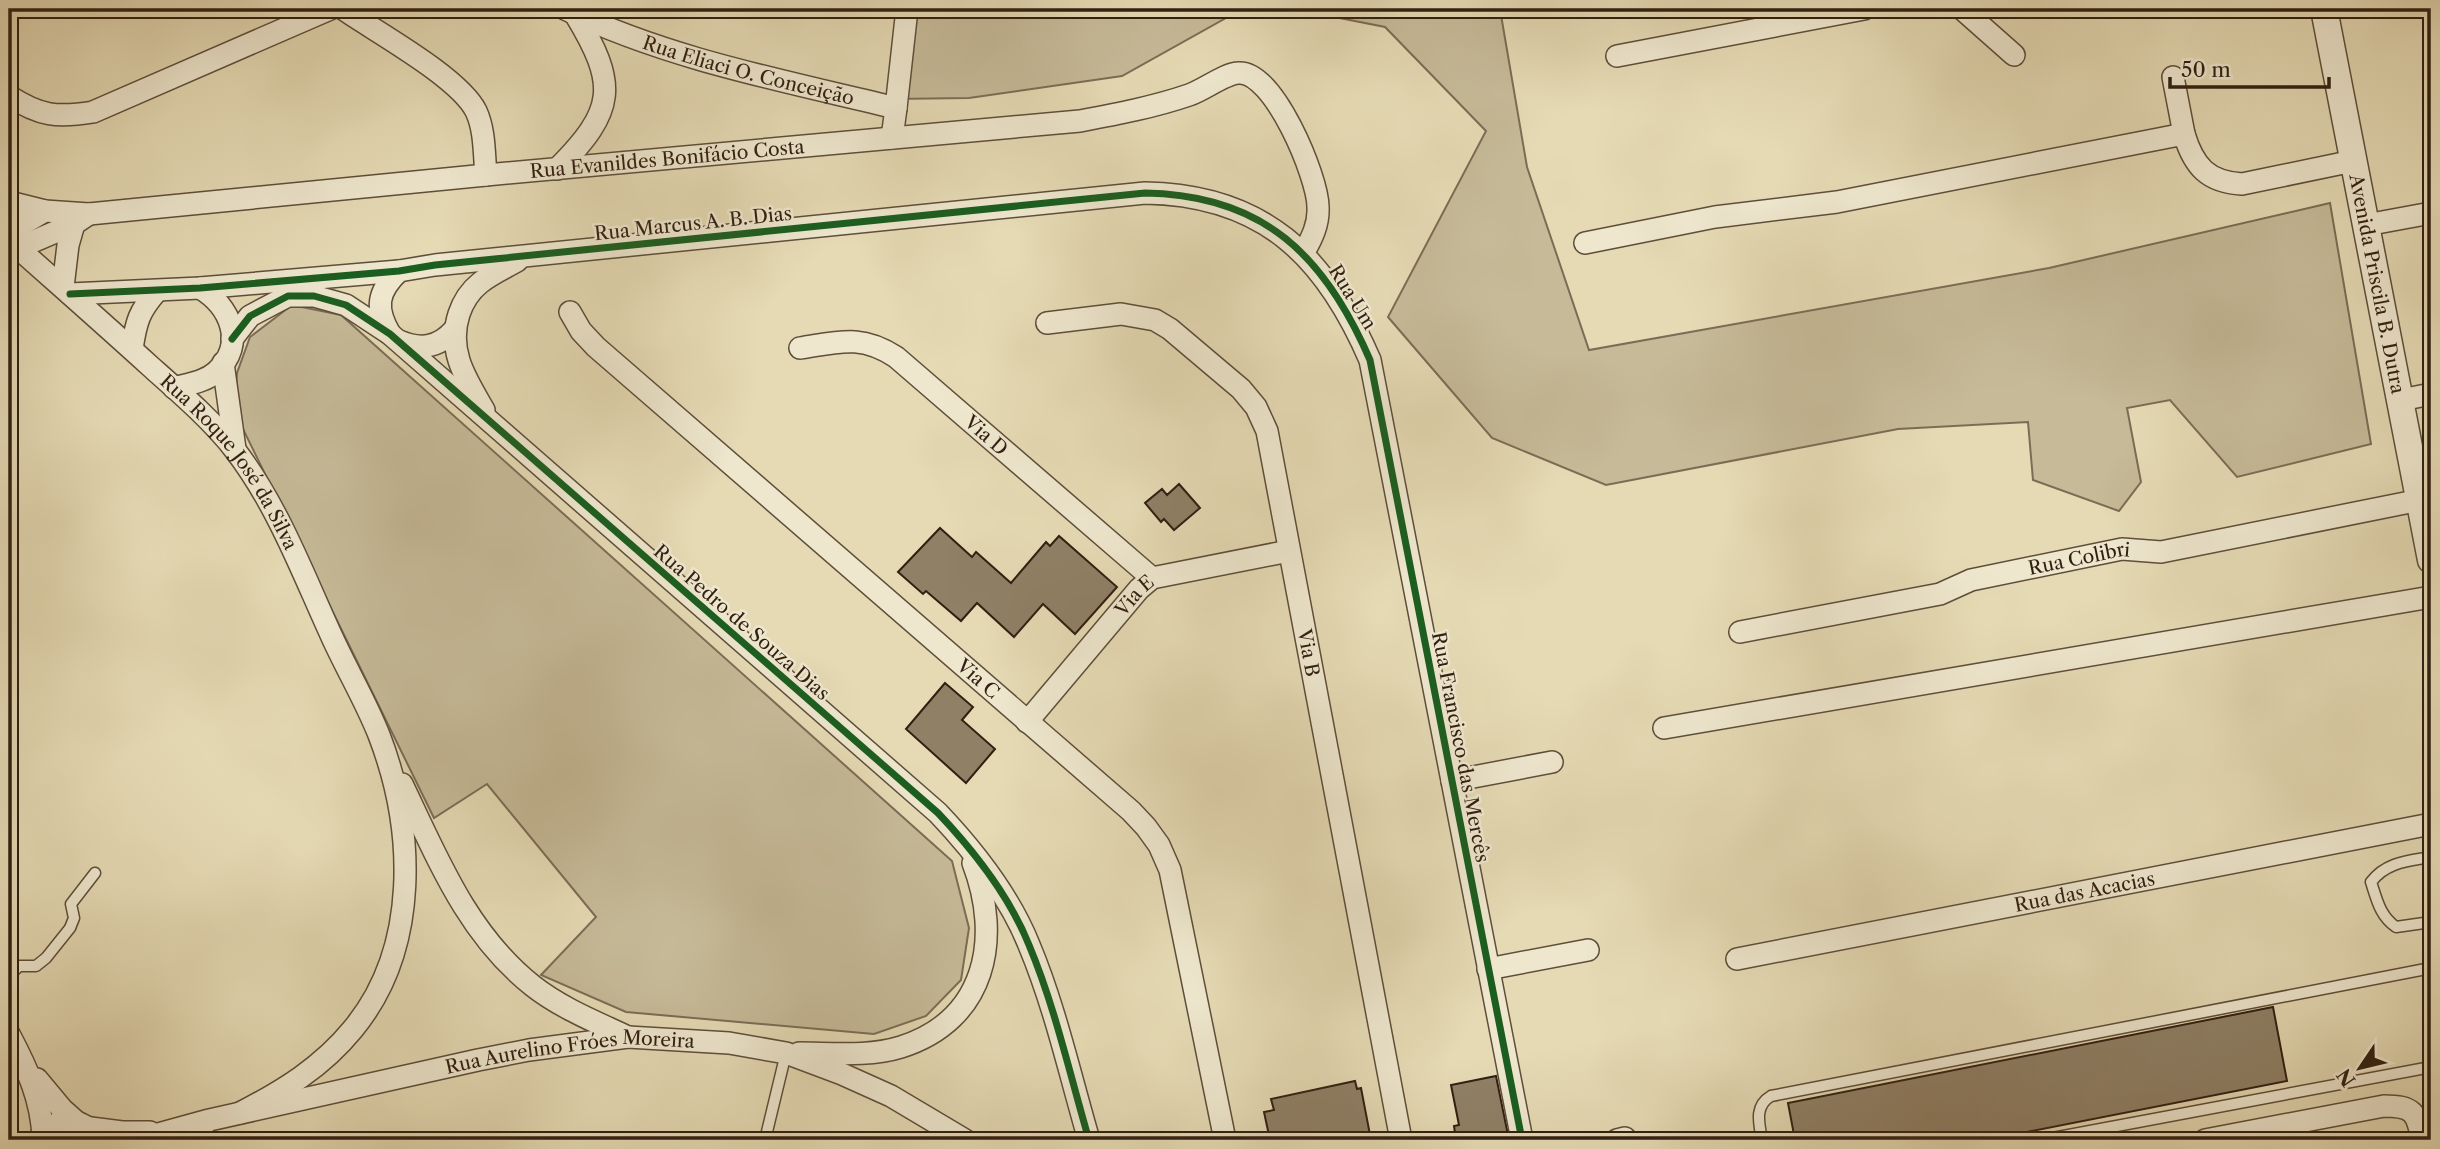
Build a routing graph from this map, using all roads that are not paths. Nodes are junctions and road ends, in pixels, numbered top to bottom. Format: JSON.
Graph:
{"nodes":[{"id":1,"x":330,"y":9,"type":"edge"},
{"id":2,"x":343,"y":9,"type":"edge"},
{"id":3,"x":908,"y":9,"type":"edge"},
{"id":4,"x":1864,"y":9,"type":"edge"},
{"id":5,"x":1962,"y":9,"type":"edge"},
{"id":6,"x":2324,"y":9,"type":"edge"},
{"id":7,"x":570,"y":11,"type":"edge"},
{"id":8,"x":2014,"y":55,"type":"dead end"},
{"id":9,"x":1617,"y":56,"type":"dead end"},
{"id":10,"x":2173,"y":77,"type":"dead end"},
{"id":11,"x":9,"y":96,"type":"edge"},
{"id":12,"x":895,"y":108,"type":"junction"},
{"id":13,"x":2184,"y":134,"type":"junction"},
{"id":14,"x":892,"y":138,"type":"junction"},
{"id":15,"x":2353,"y":161,"type":"junction"},
{"id":16,"x":557,"y":169,"type":"junction"},
{"id":17,"x":486,"y":175,"type":"junction"},
{"id":18,"x":9,"y":202,"type":"edge"},
{"id":19,"x":45,"y":211,"type":"junction"},
{"id":20,"x":2431,"y":213,"type":"edge"},
{"id":21,"x":81,"y":219,"type":"junction"},
{"id":22,"x":2366,"y":225,"type":"junction"},
{"id":23,"x":12,"y":240,"type":"edge"},
{"id":24,"x":1585,"y":243,"type":"dead end"},
{"id":25,"x":1304,"y":252,"type":"junction"},
{"id":26,"x":525,"y":257,"type":"junction"},
{"id":27,"x":435,"y":265,"type":"junction"},
{"id":28,"x":399,"y":271,"type":"junction"},
{"id":29,"x":200,"y":288,"type":"junction"},
{"id":30,"x":67,"y":291,"type":"junction"},
{"id":31,"x":157,"y":291,"type":"junction"},
{"id":32,"x":463,"y":304,"type":"junction"},
{"id":33,"x":570,"y":312,"type":"dead end"},
{"id":34,"x":1047,"y":323,"type":"dead end"},
{"id":35,"x":454,"y":330,"type":"junction"},
{"id":36,"x":393,"y":337,"type":"junction"},
{"id":37,"x":232,"y":339,"type":"junction"},
{"id":38,"x":800,"y":348,"type":"dead end"},
{"id":39,"x":132,"y":349,"type":"junction"},
{"id":40,"x":1370,"y":360,"type":"joint"},
{"id":41,"x":223,"y":363,"type":"junction"},
{"id":42,"x":174,"y":388,"type":"junction"},
{"id":43,"x":2431,"y":394,"type":"edge"},
{"id":44,"x":2401,"y":400,"type":"junction"},
{"id":45,"x":494,"y":427,"type":"junction"},
{"id":46,"x":235,"y":449,"type":"junction"},
{"id":47,"x":2420,"y":500,"type":"junction"},
{"id":48,"x":1289,"y":551,"type":"junction"},
{"id":49,"x":2431,"y":560,"type":"edge"},
{"id":50,"x":1152,"y":578,"type":"junction"},
{"id":51,"x":2431,"y":597,"type":"edge"},
{"id":52,"x":1740,"y":632,"type":"dead end"},
{"id":53,"x":1027,"y":722,"type":"junction"},
{"id":54,"x":1664,"y":727,"type":"dead end"},
{"id":55,"x":379,"y":735,"type":"junction"},
{"id":56,"x":1552,"y":762,"type":"dead end"},
{"id":57,"x":1452,"y":782,"type":"junction"},
{"id":58,"x":2431,"y":824,"type":"edge"},
{"id":59,"x":964,"y":841,"type":"junction"},
{"id":60,"x":2431,"y":857,"type":"edge"},
{"id":61,"x":95,"y":873,"type":"dead end"},
{"id":62,"x":2431,"y":922,"type":"edge"},
{"id":63,"x":1588,"y":950,"type":"dead end"},
{"id":64,"x":1737,"y":959,"type":"dead end"},
{"id":65,"x":2431,"y":968,"type":"edge"},
{"id":66,"x":1488,"y":969,"type":"junction"},
{"id":67,"x":9,"y":976,"type":"edge"},
{"id":68,"x":9,"y":1034,"type":"edge"},
{"id":69,"x":628,"y":1037,"type":"junction"},
{"id":70,"x":786,"y":1053,"type":"junction"},
{"id":71,"x":24,"y":1061,"type":"junction"},
{"id":72,"x":2431,"y":1067,"type":"edge"},
{"id":73,"x":240,"y":1113,"type":"junction"},
{"id":74,"x":86,"y":1131,"type":"edge"},
{"id":75,"x":207,"y":1131,"type":"edge"},
{"id":76,"x":166,"y":1134,"type":"edge"},
{"id":77,"x":42,"y":1140,"type":"edge"},
{"id":78,"x":136,"y":1140,"type":"edge"},
{"id":79,"x":765,"y":1140,"type":"edge"},
{"id":80,"x":965,"y":1140,"type":"edge"},
{"id":81,"x":1089,"y":1140,"type":"edge"},
{"id":82,"x":1225,"y":1140,"type":"edge"},
{"id":83,"x":1401,"y":1140,"type":"edge"},
{"id":84,"x":1522,"y":1140,"type":"edge"},
{"id":85,"x":1762,"y":1140,"type":"edge"},
{"id":86,"x":2042,"y":1140,"type":"edge"},
{"id":87,"x":2205,"y":1140,"type":"edge"},
{"id":88,"x":2422,"y":1140,"type":"edge"}],
"edges":[{"from":1,"to":11,"type":"street"},
{"from":2,"to":17,"type":"street"},
{"from":3,"to":12,"type":"street"},
{"from":4,"to":9,"type":"street"},
{"from":5,"to":8,"type":"street"},
{"from":6,"to":15,"type":"street","name":"Avenida Priscila B. Dutra"},
{"from":7,"to":12,"type":"street","name":"Rua Eliaci O. Conceição"},
{"from":7,"to":16,"type":"street"},
{"from":10,"to":13,"type":"street"},
{"from":12,"to":14,"type":"street"},
{"from":13,"to":15,"type":"street"},
{"from":13,"to":24,"type":"street"},
{"from":14,"to":16,"type":"street","name":"Rua Evanildes Bonifácio Costa"},
{"from":14,"to":25,"type":"street","name":"Rua Evanildes Bonifácio Costa"},
{"from":15,"to":22,"type":"street","name":"Avenida Priscila B. Dutra"},
{"from":16,"to":17,"type":"street","name":"Rua Evanildes Bonifácio Costa"},
{"from":17,"to":21,"type":"street","name":"Rua Evanildes Bonifácio Costa"},
{"from":18,"to":19,"type":"street"},
{"from":19,"to":21,"type":"street"},
{"from":19,"to":23,"type":"street"},
{"from":20,"to":22,"type":"street"},
{"from":21,"to":23,"type":"street"},
{"from":21,"to":30,"type":"street"},
{"from":22,"to":44,"type":"street","name":"Avenida Priscila B. Dutra"},
{"from":23,"to":30,"type":"street","name":"Rua Roque José da Silva"},
{"from":25,"to":26,"type":"street","name":"Rua Marcus A. B. Dias"},
{"from":25,"to":40,"type":"street","name":"Rua Um"},
{"from":26,"to":27,"type":"street","name":"Rua Marcus A. B. Dias"},
{"from":26,"to":32,"type":"street"},
{"from":27,"to":28,"type":"street","name":"Rua Marcus A. B. Dias"},
{"from":27,"to":32,"type":"street"},
{"from":28,"to":29,"type":"street","name":"Rua Marcus A. B. Dias"},
{"from":28,"to":36,"type":"street"},
{"from":29,"to":31,"type":"street","name":"Rua Marcus A. B. Dias"},
{"from":29,"to":37,"type":"street"},
{"from":30,"to":31,"type":"street","name":"Rua Marcus A. B. Dias"},
{"from":30,"to":39,"type":"street","name":"Rua Roque José da Silva"},
{"from":31,"to":39,"type":"street"},
{"from":32,"to":35,"type":"street"},
{"from":33,"to":53,"type":"street","name":"Via C"},
{"from":34,"to":48,"type":"street","name":"Via B"},
{"from":35,"to":36,"type":"street"},
{"from":35,"to":45,"type":"street"},
{"from":36,"to":37,"type":"street","name":"Rua Pedro de Souza Dias"},
{"from":36,"to":45,"type":"street","name":"Rua Pedro de Souza Dias"},
{"from":37,"to":41,"type":"street"},
{"from":38,"to":50,"type":"street","name":"Via D"},
{"from":39,"to":42,"type":"street","name":"Rua Roque José da Silva"},
{"from":40,"to":57,"type":"street","name":"Rua Francisco das Mercês"},
{"from":41,"to":42,"type":"street"},
{"from":41,"to":46,"type":"street"},
{"from":42,"to":46,"type":"street","name":"Rua Roque José da Silva"},
{"from":43,"to":44,"type":"street"},
{"from":44,"to":47,"type":"street","name":"Avenida Priscila B. Dutra"},
{"from":45,"to":59,"type":"street","name":"Rua Pedro de Souza Dias"},
{"from":46,"to":55,"type":"street","name":"Rua Roque José da Silva"},
{"from":47,"to":49,"type":"street","name":"Avenida Priscila B. Dutra"},
{"from":47,"to":52,"type":"street","name":"Rua Colibri"},
{"from":48,"to":50,"type":"street","name":"Via E"},
{"from":48,"to":83,"type":"street","name":"Via B"},
{"from":50,"to":53,"type":"street","name":"Via E"},
{"from":51,"to":54,"type":"street"},
{"from":53,"to":82,"type":"street","name":"Via C"},
{"from":55,"to":69,"type":"street","name":"Rua Roque José da Silva"},
{"from":55,"to":73,"type":"street","name":"Rua Roque José da Silva"},
{"from":56,"to":57,"type":"street"},
{"from":57,"to":66,"type":"street","name":"Rua Francisco das Mercês"},
{"from":58,"to":64,"type":"street","name":"Rua das Acacias"},
{"from":59,"to":70,"type":"street"},
{"from":59,"to":81,"type":"street","name":"Rua Pedro de Souza Dias"},
{"from":60,"to":62,"type":"lane"},
{"from":61,"to":67,"type":"lane"},
{"from":63,"to":66,"type":"street"},
{"from":65,"to":85,"type":"lane"},
{"from":66,"to":84,"type":"street","name":"Rua Francisco das Mercês"},
{"from":68,"to":71,"type":"street"},
{"from":69,"to":70,"type":"street","name":"Rua Aurelino Fróes Moreira"},
{"from":69,"to":73,"type":"street","name":"Rua Aurelino Fróes Moreira"},
{"from":70,"to":79,"type":"lane"},
{"from":70,"to":80,"type":"street","name":"Rua Aurelino Fróes Moreira"},
{"from":71,"to":74,"type":"street"},
{"from":71,"to":77,"type":"street"},
{"from":72,"to":86,"type":"lane"},
{"from":73,"to":75,"type":"street","name":"Rua Aurelino Fróes Moreira"},
{"from":74,"to":76,"type":"street"},
{"from":74,"to":77,"type":"street"},
{"from":75,"to":76,"type":"street","name":"Rua Aurelino Fróes Moreira"},
{"from":76,"to":78,"type":"street"},
{"from":87,"to":88,"type":"street"}]}
